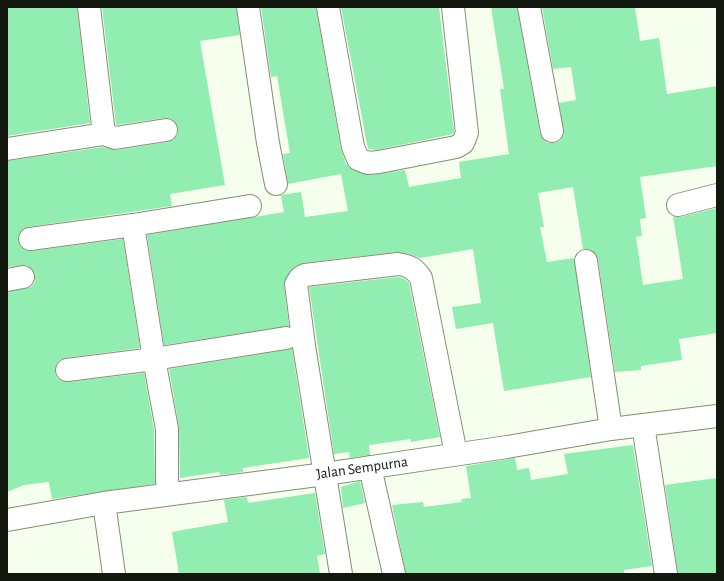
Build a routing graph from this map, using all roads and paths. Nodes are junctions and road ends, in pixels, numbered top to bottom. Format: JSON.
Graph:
{"nodes":[{"id":1,"x":90,"y":7,"type":"edge"},
{"id":2,"x":248,"y":7,"type":"edge"},
{"id":3,"x":328,"y":7,"type":"edge"},
{"id":4,"x":453,"y":7,"type":"edge"},
{"id":5,"x":529,"y":7,"type":"edge"},
{"id":6,"x":166,"y":130,"type":"dead end"},
{"id":7,"x":552,"y":131,"type":"dead end"},
{"id":8,"x":104,"y":134,"type":"junction"},
{"id":9,"x":7,"y":148,"type":"edge"},
{"id":10,"x":276,"y":184,"type":"dead end"},
{"id":11,"x":717,"y":195,"type":"edge"},
{"id":12,"x":678,"y":205,"type":"dead end"},
{"id":13,"x":250,"y":206,"type":"dead end"},
{"id":14,"x":133,"y":225,"type":"junction"},
{"id":15,"x":30,"y":240,"type":"dead end"},
{"id":16,"x":586,"y":261,"type":"dead end"},
{"id":17,"x":286,"y":338,"type":"dead end"},
{"id":18,"x":154,"y":359,"type":"junction"},
{"id":19,"x":67,"y":370,"type":"dead end"},
{"id":20,"x":717,"y":416,"type":"edge"},
{"id":21,"x":643,"y":425,"type":"junction"},
{"id":22,"x":610,"y":429,"type":"junction"},
{"id":23,"x":456,"y":454,"type":"junction"},
{"id":24,"x":370,"y":467,"type":"junction"},
{"id":25,"x":325,"y":474,"type":"junction"},
{"id":26,"x":169,"y":494,"type":"junction"},
{"id":27,"x":104,"y":503,"type":"junction"},
{"id":28,"x":7,"y":520,"type":"edge"},
{"id":29,"x":114,"y":574,"type":"edge"},
{"id":30,"x":341,"y":574,"type":"edge"},
{"id":31,"x":394,"y":574,"type":"edge"},
{"id":32,"x":666,"y":574,"type":"edge"}],
"edges":[{"from":1,"to":8,"type":"street"},
{"from":2,"to":10,"type":"street"},
{"from":3,"to":4,"type":"street"},
{"from":5,"to":7,"type":"street"},
{"from":6,"to":8,"type":"street"},
{"from":8,"to":9,"type":"street"},
{"from":11,"to":12,"type":"street"},
{"from":13,"to":14,"type":"street"},
{"from":14,"to":15,"type":"street"},
{"from":14,"to":18,"type":"street"},
{"from":16,"to":22,"type":"street"},
{"from":17,"to":18,"type":"street"},
{"from":18,"to":19,"type":"street"},
{"from":18,"to":26,"type":"street"},
{"from":20,"to":21,"type":"street","name":"Jalan Sempurna"},
{"from":21,"to":22,"type":"street","name":"Jalan Sempurna"},
{"from":21,"to":32,"type":"street"},
{"from":22,"to":23,"type":"street","name":"Jalan Sempurna"},
{"from":23,"to":24,"type":"street","name":"Jalan Sempurna"},
{"from":23,"to":25,"type":"street"},
{"from":24,"to":25,"type":"street","name":"Jalan Sempurna"},
{"from":24,"to":31,"type":"street"},
{"from":25,"to":26,"type":"street","name":"Jalan Sempurna"},
{"from":25,"to":30,"type":"street"},
{"from":26,"to":27,"type":"street","name":"Jalan Sempurna"},
{"from":27,"to":28,"type":"street","name":"Jalan Sempurna"},
{"from":27,"to":29,"type":"street"}]}
